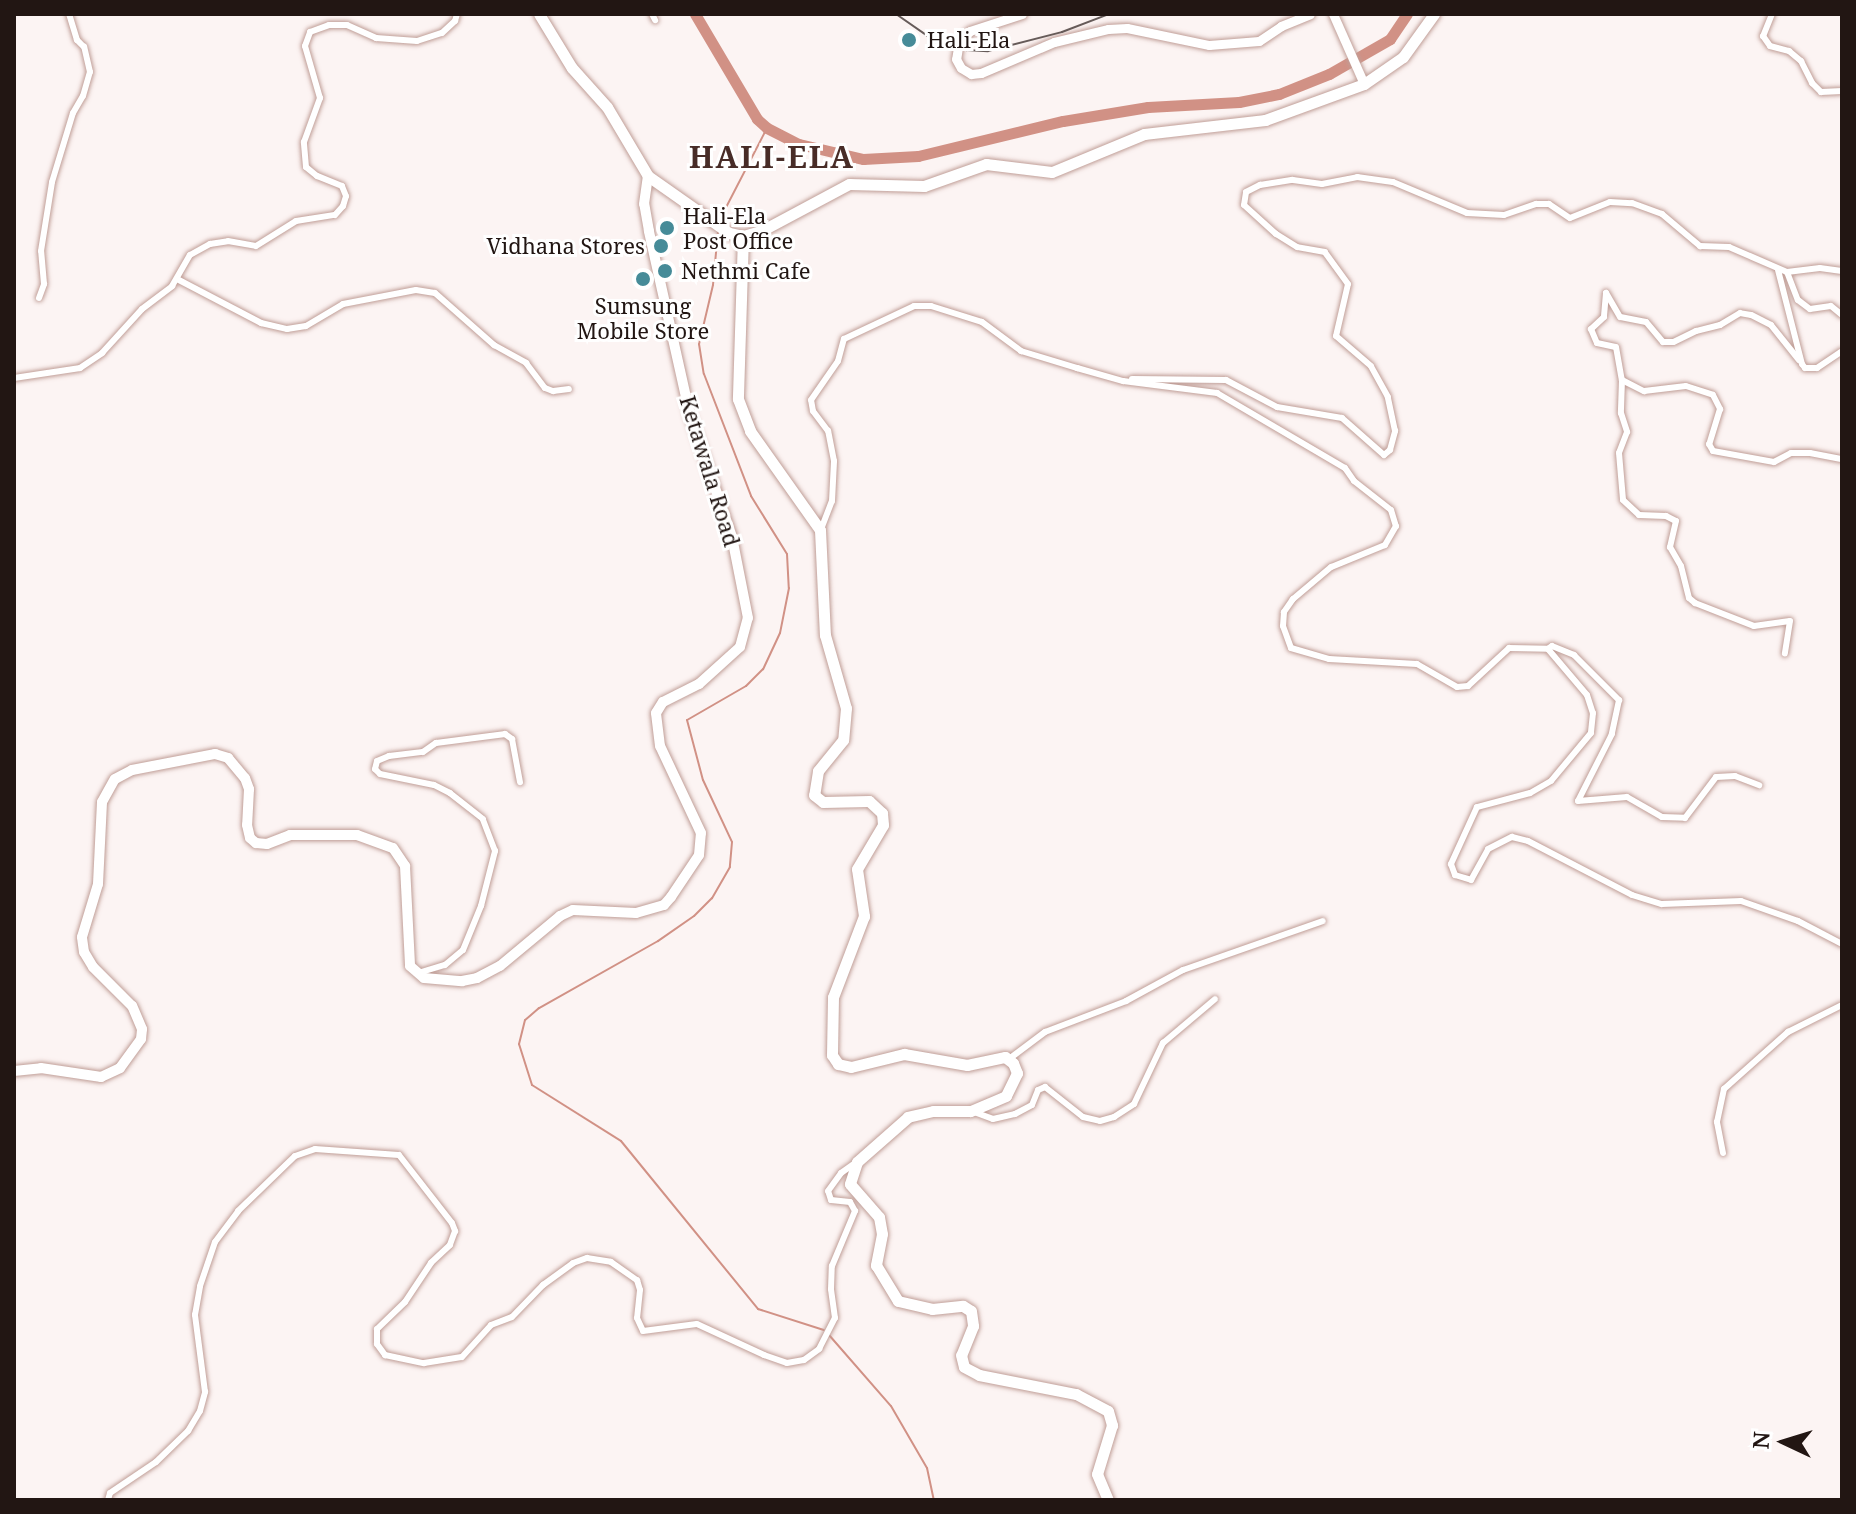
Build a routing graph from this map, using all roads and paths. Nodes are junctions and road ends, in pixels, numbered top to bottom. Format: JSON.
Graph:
{"nodes":[{"id":1,"x":69,"y":14,"type":"edge"},
{"id":2,"x":457,"y":14,"type":"edge"},
{"id":3,"x":539,"y":14,"type":"edge"},
{"id":4,"x":1022,"y":14,"type":"edge"},
{"id":5,"x":1310,"y":14,"type":"edge"},
{"id":6,"x":1333,"y":14,"type":"edge"},
{"id":7,"x":1434,"y":14,"type":"edge"},
{"id":8,"x":1772,"y":14,"type":"edge"},
{"id":9,"x":1364,"y":84,"type":"junction"},
{"id":10,"x":1842,"y":91,"type":"edge"},
{"id":11,"x":648,"y":176,"type":"junction"},
{"id":12,"x":743,"y":236,"type":"junction"},
{"id":13,"x":1778,"y":270,"type":"junction"},
{"id":14,"x":1842,"y":271,"type":"edge"},
{"id":15,"x":1787,"y":272,"type":"junction"},
{"id":16,"x":177,"y":279,"type":"junction"},
{"id":17,"x":39,"y":298,"type":"dead end"},
{"id":18,"x":1842,"y":315,"type":"edge"},
{"id":19,"x":1842,"y":351,"type":"edge"},
{"id":20,"x":1799,"y":360,"type":"junction"},
{"id":21,"x":14,"y":378,"type":"edge"},
{"id":22,"x":1622,"y":380,"type":"junction"},
{"id":23,"x":1123,"y":381,"type":"junction"},
{"id":24,"x":569,"y":389,"type":"dead end"},
{"id":25,"x":1842,"y":459,"type":"edge"},
{"id":26,"x":820,"y":532,"type":"junction"},
{"id":27,"x":1548,"y":649,"type":"junction"},
{"id":28,"x":1785,"y":654,"type":"dead end"},
{"id":29,"x":520,"y":782,"type":"dead end"},
{"id":30,"x":1759,"y":785,"type":"dead end"},
{"id":31,"x":1323,"y":921,"type":"dead end"},
{"id":32,"x":1842,"y":944,"type":"edge"},
{"id":33,"x":415,"y":974,"type":"junction"},
{"id":34,"x":1215,"y":999,"type":"dead end"},
{"id":35,"x":1842,"y":1005,"type":"edge"},
{"id":36,"x":1009,"y":1059,"type":"junction"},
{"id":37,"x":14,"y":1071,"type":"edge"},
{"id":38,"x":970,"y":1111,"type":"junction"},
{"id":39,"x":1723,"y":1153,"type":"dead end"},
{"id":40,"x":857,"y":1162,"type":"junction"},
{"id":41,"x":108,"y":1500,"type":"edge"},
{"id":42,"x":1108,"y":1500,"type":"edge"}],
"edges":[{"from":1,"to":17,"type":"street"},
{"from":2,"to":16,"type":"street"},
{"from":3,"to":11,"type":"highway"},
{"from":4,"to":5,"type":"street"},
{"from":6,"to":9,"type":"street"},
{"from":7,"to":9,"type":"highway"},
{"from":8,"to":10,"type":"street"},
{"from":9,"to":12,"type":"highway"},
{"from":11,"to":12,"type":"highway"},
{"from":11,"to":33,"type":"main road","name":"Ketawala Road"},
{"from":12,"to":26,"type":"highway"},
{"from":13,"to":15,"type":"street"},
{"from":13,"to":20,"type":"street"},
{"from":13,"to":23,"type":"street"},
{"from":14,"to":15,"type":"street"},
{"from":15,"to":18,"type":"street"},
{"from":16,"to":21,"type":"street"},
{"from":16,"to":24,"type":"street"},
{"from":19,"to":20,"type":"street"},
{"from":20,"to":22,"type":"street"},
{"from":22,"to":25,"type":"street"},
{"from":22,"to":28,"type":"street"},
{"from":23,"to":26,"type":"street"},
{"from":23,"to":27,"type":"street"},
{"from":26,"to":36,"type":"highway"},
{"from":27,"to":30,"type":"street"},
{"from":27,"to":32,"type":"street"},
{"from":29,"to":33,"type":"street"},
{"from":31,"to":36,"type":"street"},
{"from":33,"to":37,"type":"main road"},
{"from":34,"to":38,"type":"street"},
{"from":35,"to":39,"type":"street"},
{"from":36,"to":38,"type":"highway"},
{"from":38,"to":40,"type":"highway"},
{"from":40,"to":41,"type":"street"},
{"from":40,"to":42,"type":"highway"}]}
